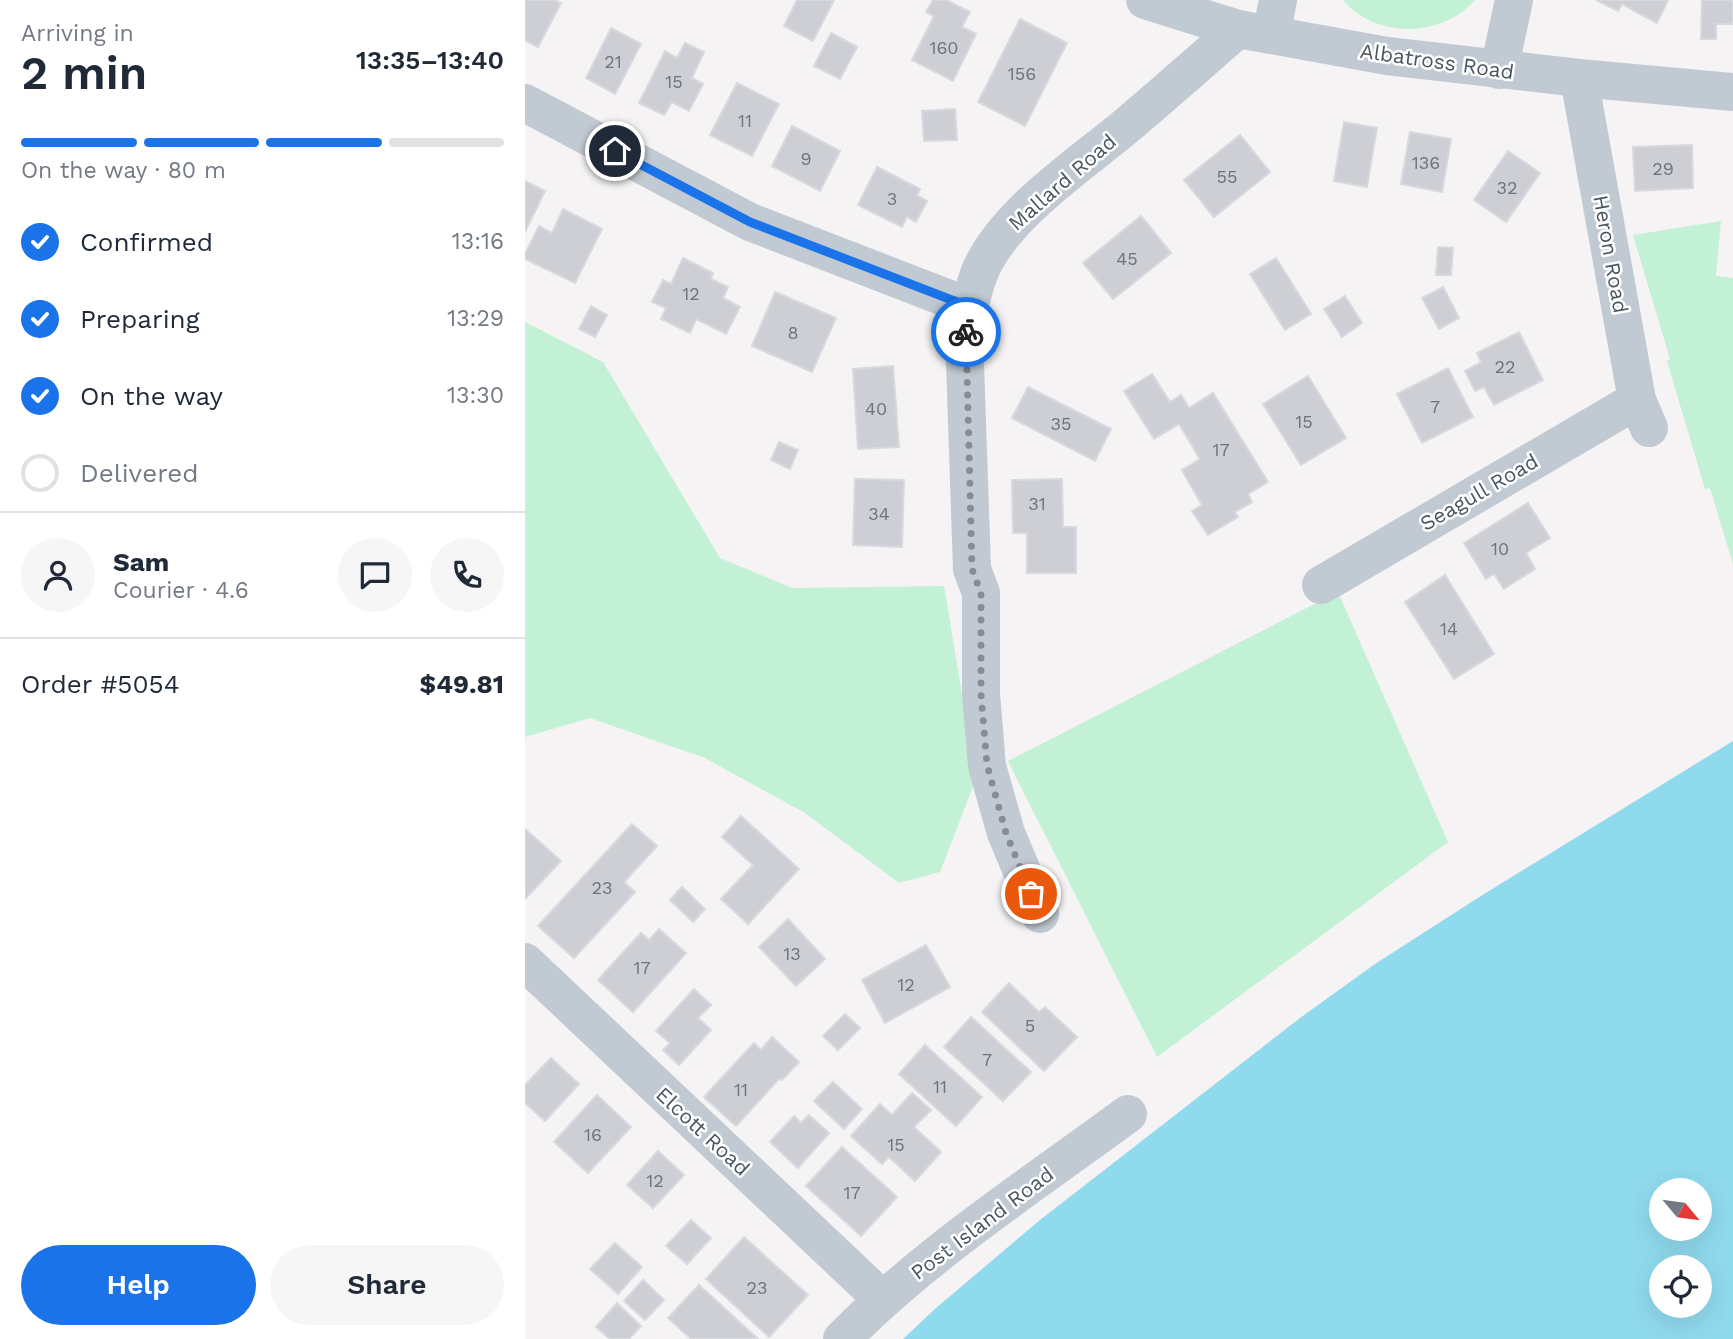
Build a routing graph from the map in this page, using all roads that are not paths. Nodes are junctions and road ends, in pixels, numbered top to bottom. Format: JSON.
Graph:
{"nodes":[{"id":1,"x":1145,"y":0,"type":"edge"},
{"id":2,"x":1514,"y":0,"type":"edge"},
{"id":3,"x":1262,"y":21,"type":"edge"},
{"id":4,"x":1499,"y":70,"type":"junction"},
{"id":5,"x":1579,"y":78,"type":"junction"},
{"id":6,"x":1733,"y":92,"type":"edge"},
{"id":7,"x":525,"y":103,"type":"edge"},
{"id":8,"x":970,"y":307,"type":"junction"},
{"id":9,"x":1643,"y":414,"type":"joint"},
{"id":10,"x":1321,"y":585,"type":"dead end"},
{"id":11,"x":1040,"y":914,"type":"dead end"},
{"id":12,"x":525,"y":962,"type":"edge"},
{"id":13,"x":1128,"y":1114,"type":"dead end"},
{"id":14,"x":882,"y":1299,"type":"junction"},
{"id":15,"x":842,"y":1339,"type":"edge"}],
"edges":[{"from":1,"to":3,"type":"street","name":"Albatross Road"},
{"from":2,"to":4,"type":"street"},
{"from":3,"to":4,"type":"street","name":"Albatross Road"},
{"from":3,"to":8,"type":"street","name":"Mallard Road"},
{"from":4,"to":5,"type":"street","name":"Albatross Road"},
{"from":5,"to":6,"type":"street","name":"Albatross Road"},
{"from":5,"to":9,"type":"street","name":"Heron Road"},
{"from":7,"to":8,"type":"street"},
{"from":8,"to":11,"type":"street","name":"Mallard Road"},
{"from":9,"to":10,"type":"street","name":"Seagull Road"},
{"from":12,"to":14,"type":"street","name":"Elcott Road"},
{"from":13,"to":14,"type":"street","name":"Post Island Road"},
{"from":14,"to":15,"type":"street","name":"Post Island Road"}]}
